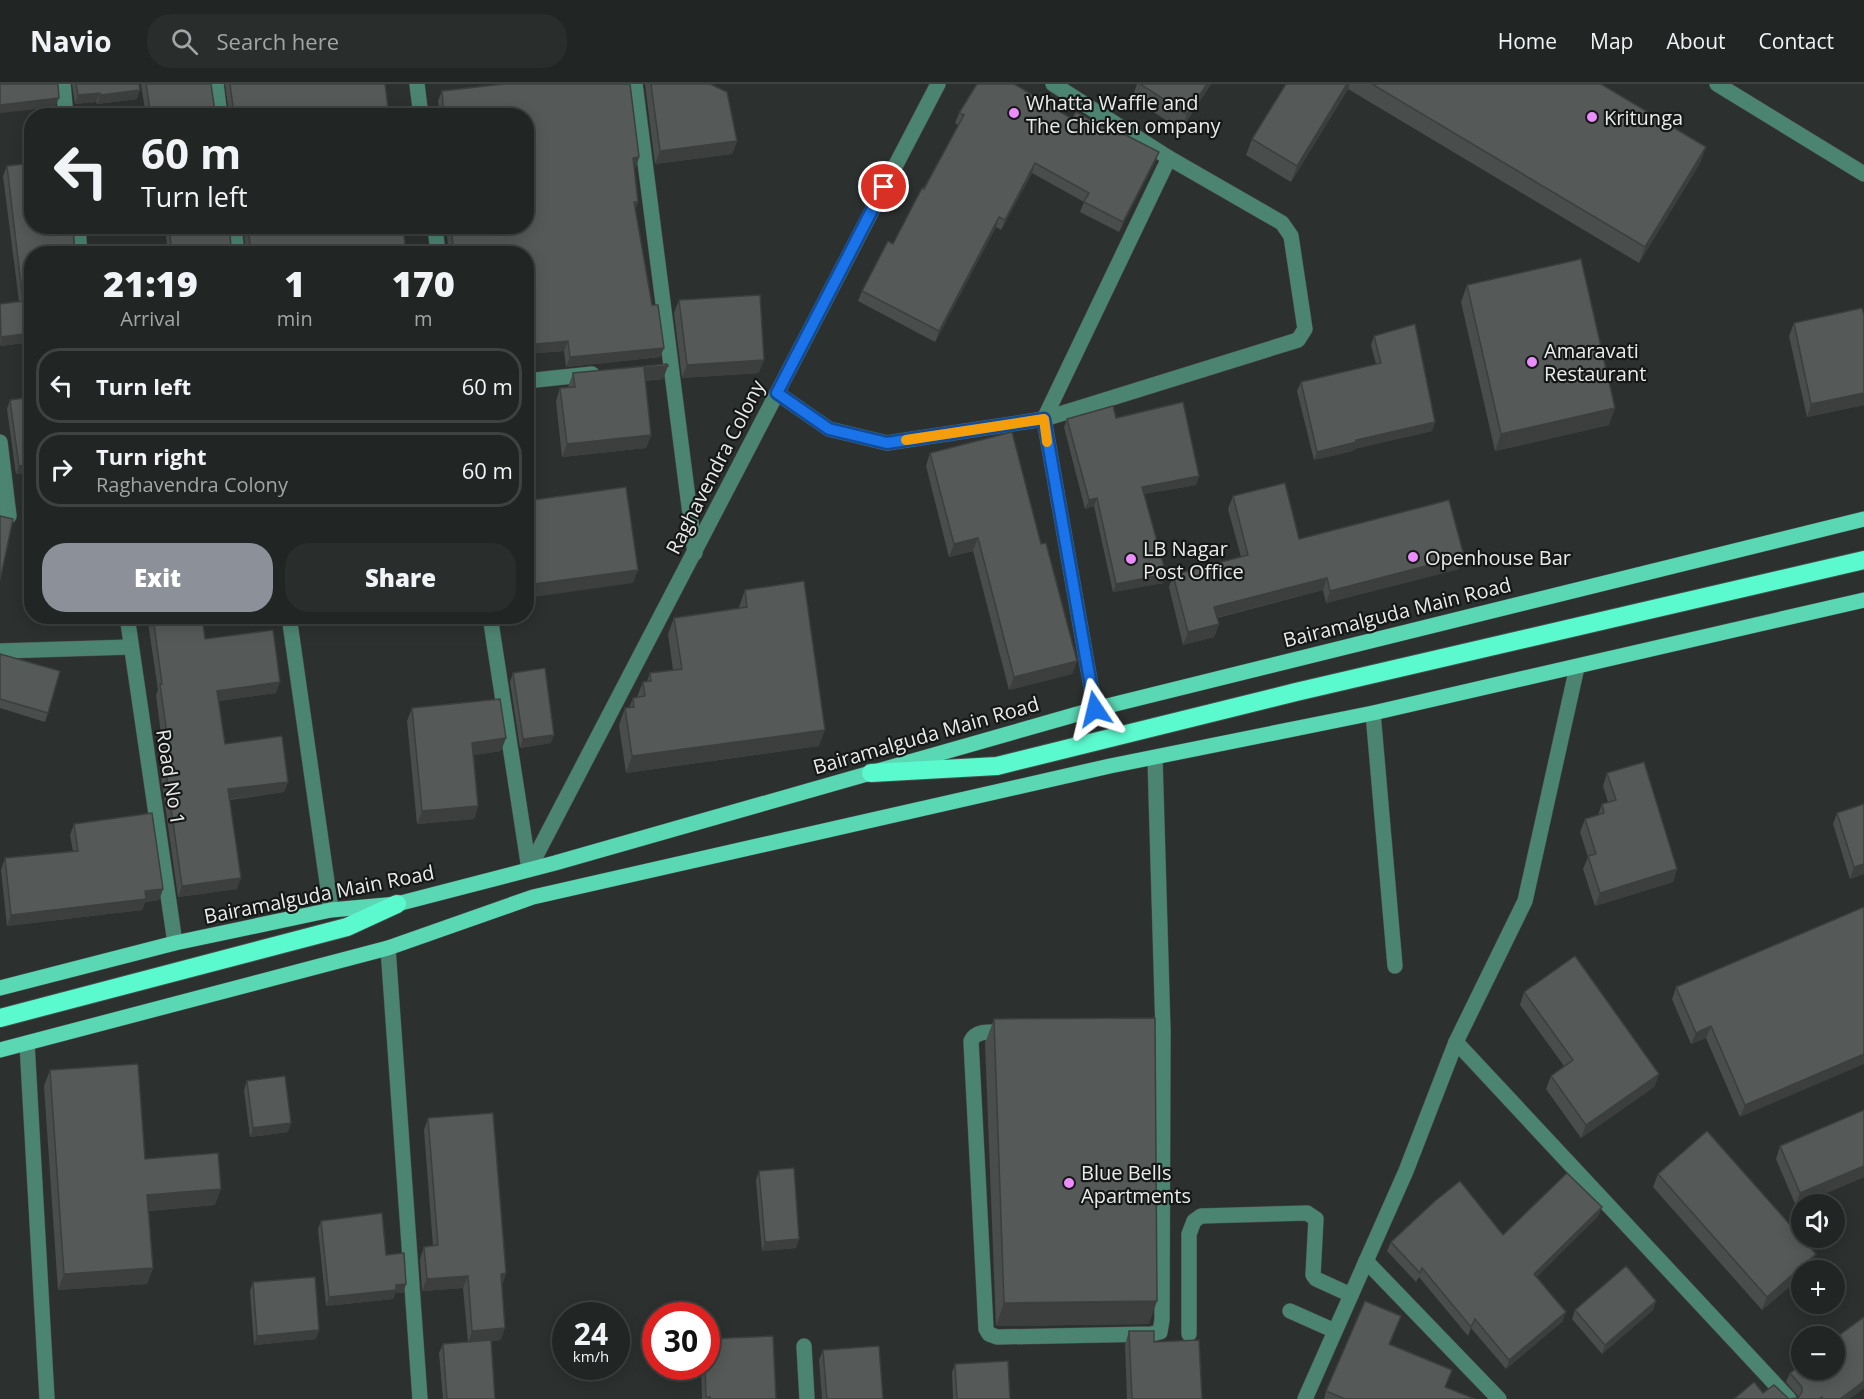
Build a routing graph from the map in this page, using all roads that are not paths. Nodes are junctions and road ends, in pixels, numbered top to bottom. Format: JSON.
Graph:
{"nodes":[{"id":1,"x":63,"y":84,"type":"edge"},
{"id":2,"x":216,"y":84,"type":"edge"},
{"id":3,"x":417,"y":84,"type":"edge"},
{"id":4,"x":635,"y":84,"type":"edge"},
{"id":5,"x":938,"y":84,"type":"edge"},
{"id":6,"x":1053,"y":84,"type":"edge"},
{"id":7,"x":1717,"y":84,"type":"edge"},
{"id":8,"x":65,"y":108,"type":"edge"},
{"id":9,"x":219,"y":108,"type":"edge"},
{"id":10,"x":420,"y":108,"type":"edge"},
{"id":11,"x":1169,"y":158,"type":"junction"},
{"id":12,"x":1864,"y":174,"type":"edge"},
{"id":13,"x":604,"y":373,"type":"edge"},
{"id":14,"x":534,"y":380,"type":"edge"},
{"id":15,"x":777,"y":393,"type":"junction"},
{"id":16,"x":1044,"y":419,"type":"junction"},
{"id":17,"x":0,"y":442,"type":"edge"},
{"id":18,"x":0,"y":514,"type":"edge"},
{"id":19,"x":1864,"y":519,"type":"edge"},
{"id":20,"x":694,"y":553,"type":"junction"},
{"id":21,"x":1864,"y":560,"type":"edge"},
{"id":22,"x":1864,"y":600,"type":"edge"},
{"id":23,"x":128,"y":624,"type":"edge"},
{"id":24,"x":290,"y":624,"type":"edge"},
{"id":25,"x":491,"y":624,"type":"edge"},
{"id":26,"x":131,"y":647,"type":"junction"},
{"id":27,"x":0,"y":651,"type":"edge"},
{"id":28,"x":1577,"y":667,"type":"junction"},
{"id":29,"x":1095,"y":709,"type":"junction"},
{"id":30,"x":1373,"y":713,"type":"junction"},
{"id":31,"x":1155,"y":758,"type":"junction"},
{"id":32,"x":871,"y":773,"type":"junction"},
{"id":33,"x":529,"y":869,"type":"junction"},
{"id":34,"x":397,"y":904,"type":"junction"},
{"id":35,"x":331,"y":910,"type":"junction"},
{"id":36,"x":175,"y":943,"type":"junction"},
{"id":37,"x":388,"y":948,"type":"junction"},
{"id":38,"x":1395,"y":966,"type":"dead end"},
{"id":39,"x":0,"y":988,"type":"edge"},
{"id":40,"x":0,"y":1018,"type":"edge"},
{"id":41,"x":1117,"y":1031,"type":"edge"},
{"id":42,"x":1163,"y":1031,"type":"junction"},
{"id":43,"x":1025,"y":1032,"type":"edge"},
{"id":44,"x":1456,"y":1042,"type":"junction"},
{"id":45,"x":27,"y":1043,"type":"junction"},
{"id":46,"x":0,"y":1050,"type":"edge"},
{"id":47,"x":1366,"y":1261,"type":"junction"},
{"id":48,"x":1351,"y":1295,"type":"junction"},
{"id":49,"x":1290,"y":1311,"type":"dead end"},
{"id":50,"x":1335,"y":1331,"type":"junction"},
{"id":51,"x":1189,"y":1334,"type":"dead end"},
{"id":52,"x":804,"y":1346,"type":"dead end"},
{"id":53,"x":47,"y":1399,"type":"edge"},
{"id":54,"x":420,"y":1399,"type":"edge"},
{"id":55,"x":807,"y":1399,"type":"edge"},
{"id":56,"x":1305,"y":1399,"type":"edge"},
{"id":57,"x":1498,"y":1399,"type":"edge"},
{"id":58,"x":1789,"y":1399,"type":"edge"}],
"edges":[{"from":1,"to":8,"type":"street"},
{"from":2,"to":9,"type":"street"},
{"from":3,"to":10,"type":"street"},
{"from":4,"to":20,"type":"street"},
{"from":5,"to":15,"type":"street","name":"Raghavendra Colony"},
{"from":6,"to":11,"type":"street"},
{"from":7,"to":12,"type":"street"},
{"from":11,"to":16,"type":"street"},
{"from":11,"to":16,"type":"street"},
{"from":13,"to":14,"type":"street"},
{"from":15,"to":16,"type":"street"},
{"from":15,"to":20,"type":"street","name":"Raghavendra Colony"},
{"from":16,"to":29,"type":"street"},
{"from":17,"to":18,"type":"street"},
{"from":19,"to":29,"type":"main road","name":"Bairamalguda Main Road"},
{"from":20,"to":33,"type":"street","name":"Raghavendra Colony"},
{"from":21,"to":32,"type":"highway"},
{"from":22,"to":28,"type":"main road"},
{"from":23,"to":26,"type":"street","name":"Road No 1"},
{"from":24,"to":35,"type":"street"},
{"from":25,"to":33,"type":"street"},
{"from":26,"to":27,"type":"street"},
{"from":26,"to":36,"type":"street","name":"Road No 1"},
{"from":28,"to":30,"type":"main road"},
{"from":28,"to":44,"type":"street"},
{"from":29,"to":32,"type":"main road","name":"Bairamalguda Main Road"},
{"from":30,"to":31,"type":"main road"},
{"from":30,"to":38,"type":"street"},
{"from":31,"to":37,"type":"main road"},
{"from":31,"to":42,"type":"street"},
{"from":32,"to":33,"type":"main road","name":"Bairamalguda Main Road"},
{"from":33,"to":34,"type":"main road","name":"Bairamalguda Main Road"},
{"from":34,"to":35,"type":"main road","name":"Bairamalguda Main Road"},
{"from":34,"to":40,"type":"highway"},
{"from":35,"to":36,"type":"main road","name":"Bairamalguda Main Road"},
{"from":36,"to":39,"type":"main road","name":"Bairamalguda Main Road"},
{"from":37,"to":45,"type":"main road"},
{"from":37,"to":54,"type":"street"},
{"from":41,"to":42,"type":"street"},
{"from":42,"to":43,"type":"street"},
{"from":44,"to":47,"type":"street"},
{"from":44,"to":58,"type":"street"},
{"from":45,"to":46,"type":"main road"},
{"from":45,"to":53,"type":"street"},
{"from":47,"to":48,"type":"street"},
{"from":47,"to":57,"type":"street"},
{"from":48,"to":50,"type":"street"},
{"from":48,"to":51,"type":"street"},
{"from":49,"to":50,"type":"street"},
{"from":50,"to":56,"type":"street"},
{"from":52,"to":55,"type":"street"}]}
